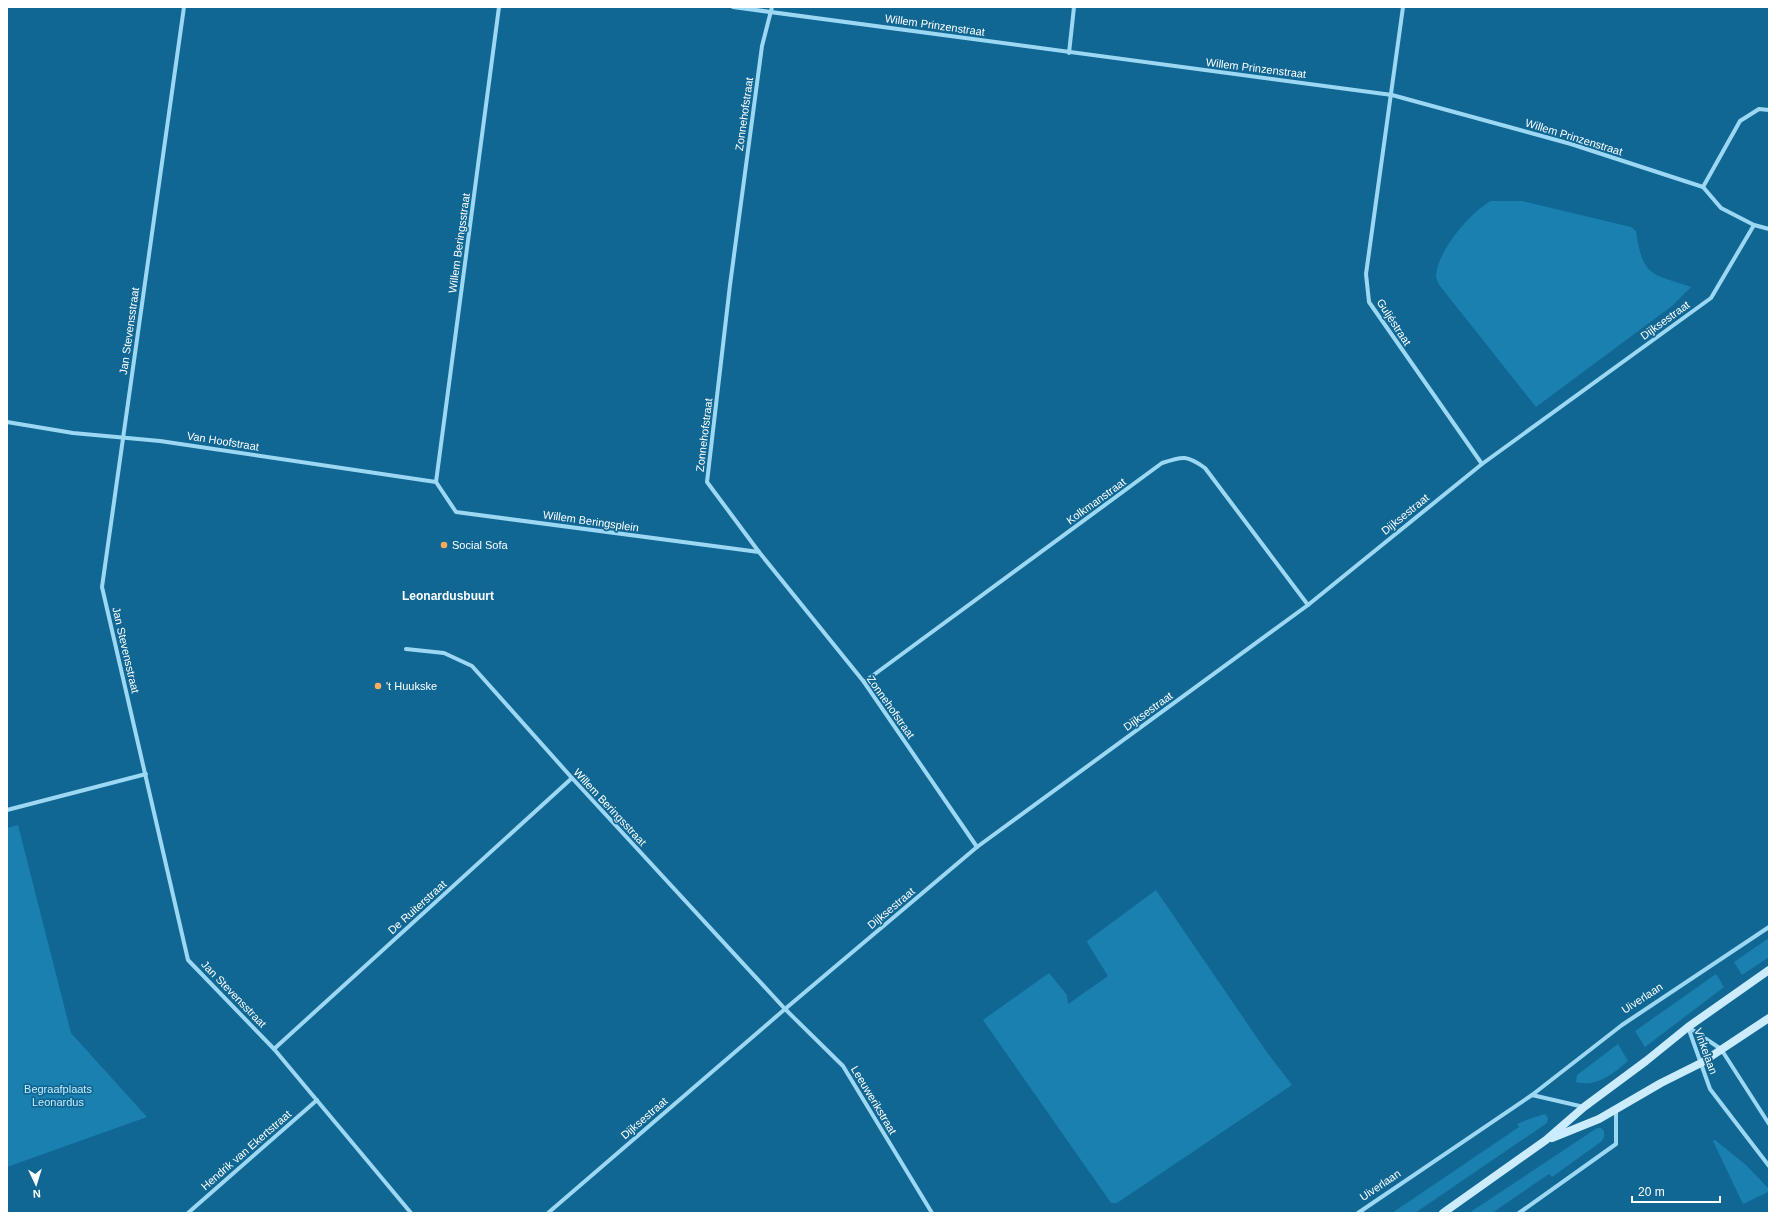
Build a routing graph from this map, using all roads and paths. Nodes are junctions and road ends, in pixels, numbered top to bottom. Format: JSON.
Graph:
{"nodes":[{"id":1,"x":184,"y":7,"type":"edge"},
{"id":2,"x":499,"y":7,"type":"edge"},
{"id":3,"x":733,"y":7,"type":"edge"},
{"id":4,"x":1074,"y":7,"type":"edge"},
{"id":5,"x":1403,"y":7,"type":"edge"},
{"id":6,"x":771,"y":9,"type":"edge"},
{"id":7,"x":1069,"y":53,"type":"junction"},
{"id":8,"x":1392,"y":95,"type":"junction"},
{"id":9,"x":1769,"y":110,"type":"edge"},
{"id":10,"x":1703,"y":187,"type":"junction"},
{"id":11,"x":1754,"y":225,"type":"junction"},
{"id":12,"x":1769,"y":229,"type":"edge"},
{"id":13,"x":7,"y":422,"type":"edge"},
{"id":14,"x":123,"y":437,"type":"junction"},
{"id":15,"x":1482,"y":464,"type":"junction"},
{"id":16,"x":436,"y":482,"type":"junction"},
{"id":17,"x":758,"y":552,"type":"junction"},
{"id":18,"x":1308,"y":605,"type":"junction"},
{"id":19,"x":406,"y":649,"type":"dead end"},
{"id":20,"x":864,"y":682,"type":"junction"},
{"id":21,"x":146,"y":774,"type":"junction"},
{"id":22,"x":572,"y":778,"type":"junction"},
{"id":23,"x":7,"y":810,"type":"edge"},
{"id":24,"x":977,"y":847,"type":"junction"},
{"id":25,"x":1769,"y":926,"type":"edge"},
{"id":26,"x":1769,"y":970,"type":"edge"},
{"id":27,"x":785,"y":1009,"type":"junction"},
{"id":28,"x":1769,"y":1018,"type":"edge"},
{"id":29,"x":1688,"y":1027,"type":"junction"},
{"id":30,"x":274,"y":1048,"type":"junction"},
{"id":31,"x":1721,"y":1049,"type":"junction"},
{"id":32,"x":1701,"y":1063,"type":"junction"},
{"id":33,"x":1532,"y":1095,"type":"junction"},
{"id":34,"x":317,"y":1100,"type":"junction"},
{"id":35,"x":1584,"y":1107,"type":"junction"},
{"id":36,"x":1616,"y":1109,"type":"junction"},
{"id":37,"x":1769,"y":1124,"type":"edge"},
{"id":38,"x":1546,"y":1140,"type":"junction"},
{"id":39,"x":1769,"y":1166,"type":"edge"},
{"id":40,"x":188,"y":1213,"type":"edge"},
{"id":41,"x":411,"y":1213,"type":"edge"},
{"id":42,"x":548,"y":1213,"type":"edge"},
{"id":43,"x":932,"y":1213,"type":"edge"},
{"id":44,"x":1358,"y":1213,"type":"edge"},
{"id":45,"x":1443,"y":1213,"type":"edge"},
{"id":46,"x":1519,"y":1213,"type":"edge"}],
"edges":[{"from":1,"to":14,"type":"street","name":"Jan Stevensstraat"},
{"from":2,"to":16,"type":"street","name":"Willem Beringsstraat"},
{"from":3,"to":6,"type":"street","name":"Willem Prinzenstraat"},
{"from":4,"to":7,"type":"street"},
{"from":5,"to":8,"type":"street","name":"Guljéstraat"},
{"from":6,"to":7,"type":"street","name":"Willem Prinzenstraat"},
{"from":6,"to":17,"type":"street","name":"Zonnehofstraat"},
{"from":7,"to":8,"type":"street","name":"Willem Prinzenstraat"},
{"from":8,"to":10,"type":"street","name":"Willem Prinzenstraat"},
{"from":8,"to":15,"type":"street","name":"Guljéstraat"},
{"from":9,"to":10,"type":"street"},
{"from":10,"to":11,"type":"street"},
{"from":11,"to":12,"type":"street"},
{"from":11,"to":15,"type":"street","name":"Dijksestraat"},
{"from":13,"to":14,"type":"street","name":"Van Hoofstraat"},
{"from":14,"to":16,"type":"street","name":"Van Hoofstraat"},
{"from":14,"to":21,"type":"street","name":"Jan Stevensstraat"},
{"from":15,"to":18,"type":"street","name":"Dijksestraat"},
{"from":16,"to":17,"type":"street","name":"Willem Beringsplein"},
{"from":17,"to":20,"type":"street","name":"Zonnehofstraat"},
{"from":18,"to":20,"type":"street","name":"Kolkmanstraat"},
{"from":18,"to":24,"type":"street","name":"Dijksestraat"},
{"from":19,"to":22,"type":"street","name":"Willem Beringsstraat"},
{"from":20,"to":24,"type":"street","name":"Zonnehofstraat"},
{"from":21,"to":23,"type":"street"},
{"from":21,"to":30,"type":"street","name":"Jan Stevensstraat"},
{"from":22,"to":27,"type":"street","name":"Willem Beringsstraat"},
{"from":22,"to":30,"type":"street","name":"De Ruiterstraat"},
{"from":24,"to":27,"type":"street","name":"Dijksestraat"},
{"from":25,"to":33,"type":"street","name":"Uiverlaan"},
{"from":26,"to":29,"type":"main road"},
{"from":27,"to":42,"type":"street","name":"Dijksestraat"},
{"from":27,"to":43,"type":"street","name":"Leeuwerikstraat"},
{"from":28,"to":31,"type":"main road"},
{"from":29,"to":31,"type":"street","name":"Vinkelaan"},
{"from":29,"to":32,"type":"street","name":"Vinkelaan"},
{"from":29,"to":35,"type":"main road"},
{"from":30,"to":34,"type":"street","name":"Jan Stevensstraat"},
{"from":31,"to":32,"type":"main road"},
{"from":31,"to":37,"type":"street","name":"Vinkelaan"},
{"from":32,"to":36,"type":"main road"},
{"from":32,"to":39,"type":"street","name":"Vinkelaan"},
{"from":33,"to":35,"type":"street"},
{"from":33,"to":44,"type":"street","name":"Uiverlaan"},
{"from":34,"to":40,"type":"street","name":"Hendrik van Ekertstraat"},
{"from":34,"to":41,"type":"street","name":"Jan Stevensstraat"},
{"from":35,"to":38,"type":"main road"},
{"from":36,"to":38,"type":"main road"},
{"from":36,"to":46,"type":"street"},
{"from":38,"to":45,"type":"main road"}]}
